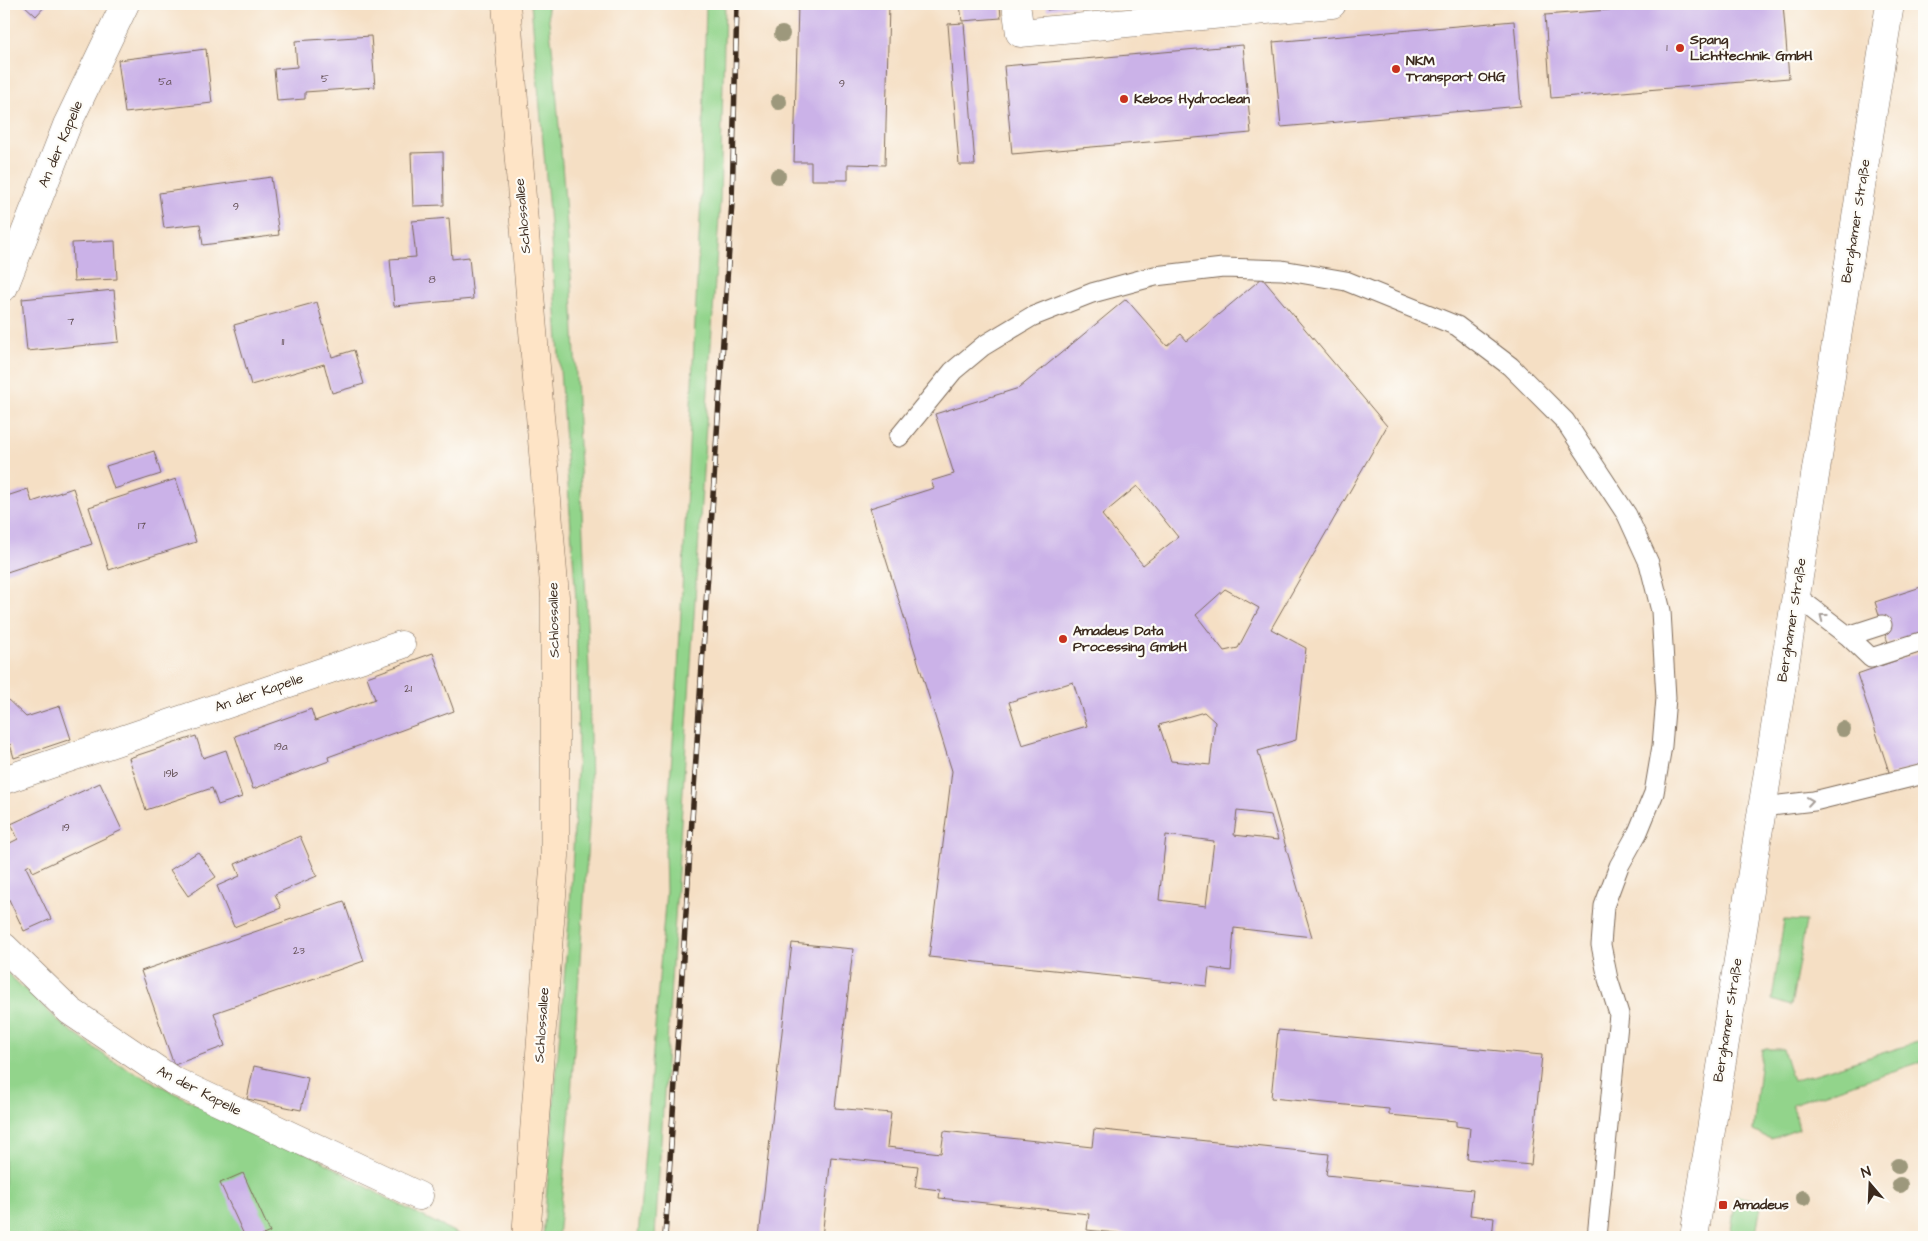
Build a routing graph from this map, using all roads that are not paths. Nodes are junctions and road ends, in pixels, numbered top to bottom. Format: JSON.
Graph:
{"nodes":[{"id":1,"x":125,"y":4,"type":"edge"},
{"id":2,"x":506,"y":4,"type":"edge"},
{"id":3,"x":1016,"y":4,"type":"edge"},
{"id":4,"x":1332,"y":4,"type":"edge"},
{"id":5,"x":1890,"y":4,"type":"edge"},
{"id":6,"x":4,"y":287,"type":"edge"},
{"id":7,"x":899,"y":437,"type":"dead end"},
{"id":8,"x":1796,"y":595,"type":"junction"},
{"id":9,"x":1882,"y":625,"type":"dead end"},
{"id":10,"x":1848,"y":636,"type":"junction"},
{"id":11,"x":1924,"y":641,"type":"edge"},
{"id":12,"x":401,"y":645,"type":"dead end"},
{"id":13,"x":1924,"y":774,"type":"edge"},
{"id":14,"x":4,"y":780,"type":"edge"},
{"id":15,"x":1762,"y":807,"type":"junction"},
{"id":16,"x":4,"y":947,"type":"edge"},
{"id":17,"x":419,"y":1196,"type":"dead end"},
{"id":18,"x":526,"y":1237,"type":"edge"},
{"id":19,"x":1597,"y":1237,"type":"edge"},
{"id":20,"x":1694,"y":1237,"type":"edge"}],
"edges":[{"from":1,"to":6,"type":"street","name":"An der Kapelle"},
{"from":2,"to":18,"type":"main road","name":"Schlossallee"},
{"from":3,"to":4,"type":"street"},
{"from":5,"to":8,"type":"street","name":"Berghamer Straße"},
{"from":7,"to":19,"type":"lane"},
{"from":10,"to":8,"type":"lane","one_way":true},
{"from":8,"to":15,"type":"street","name":"Berghamer Straße"},
{"from":9,"to":10,"type":"lane"},
{"from":10,"to":11,"type":"lane"},
{"from":12,"to":14,"type":"street","name":"An der Kapelle"},
{"from":15,"to":13,"type":"lane","one_way":true},
{"from":15,"to":20,"type":"street","name":"Berghamer Straße"},
{"from":16,"to":17,"type":"street","name":"An der Kapelle"}]}
